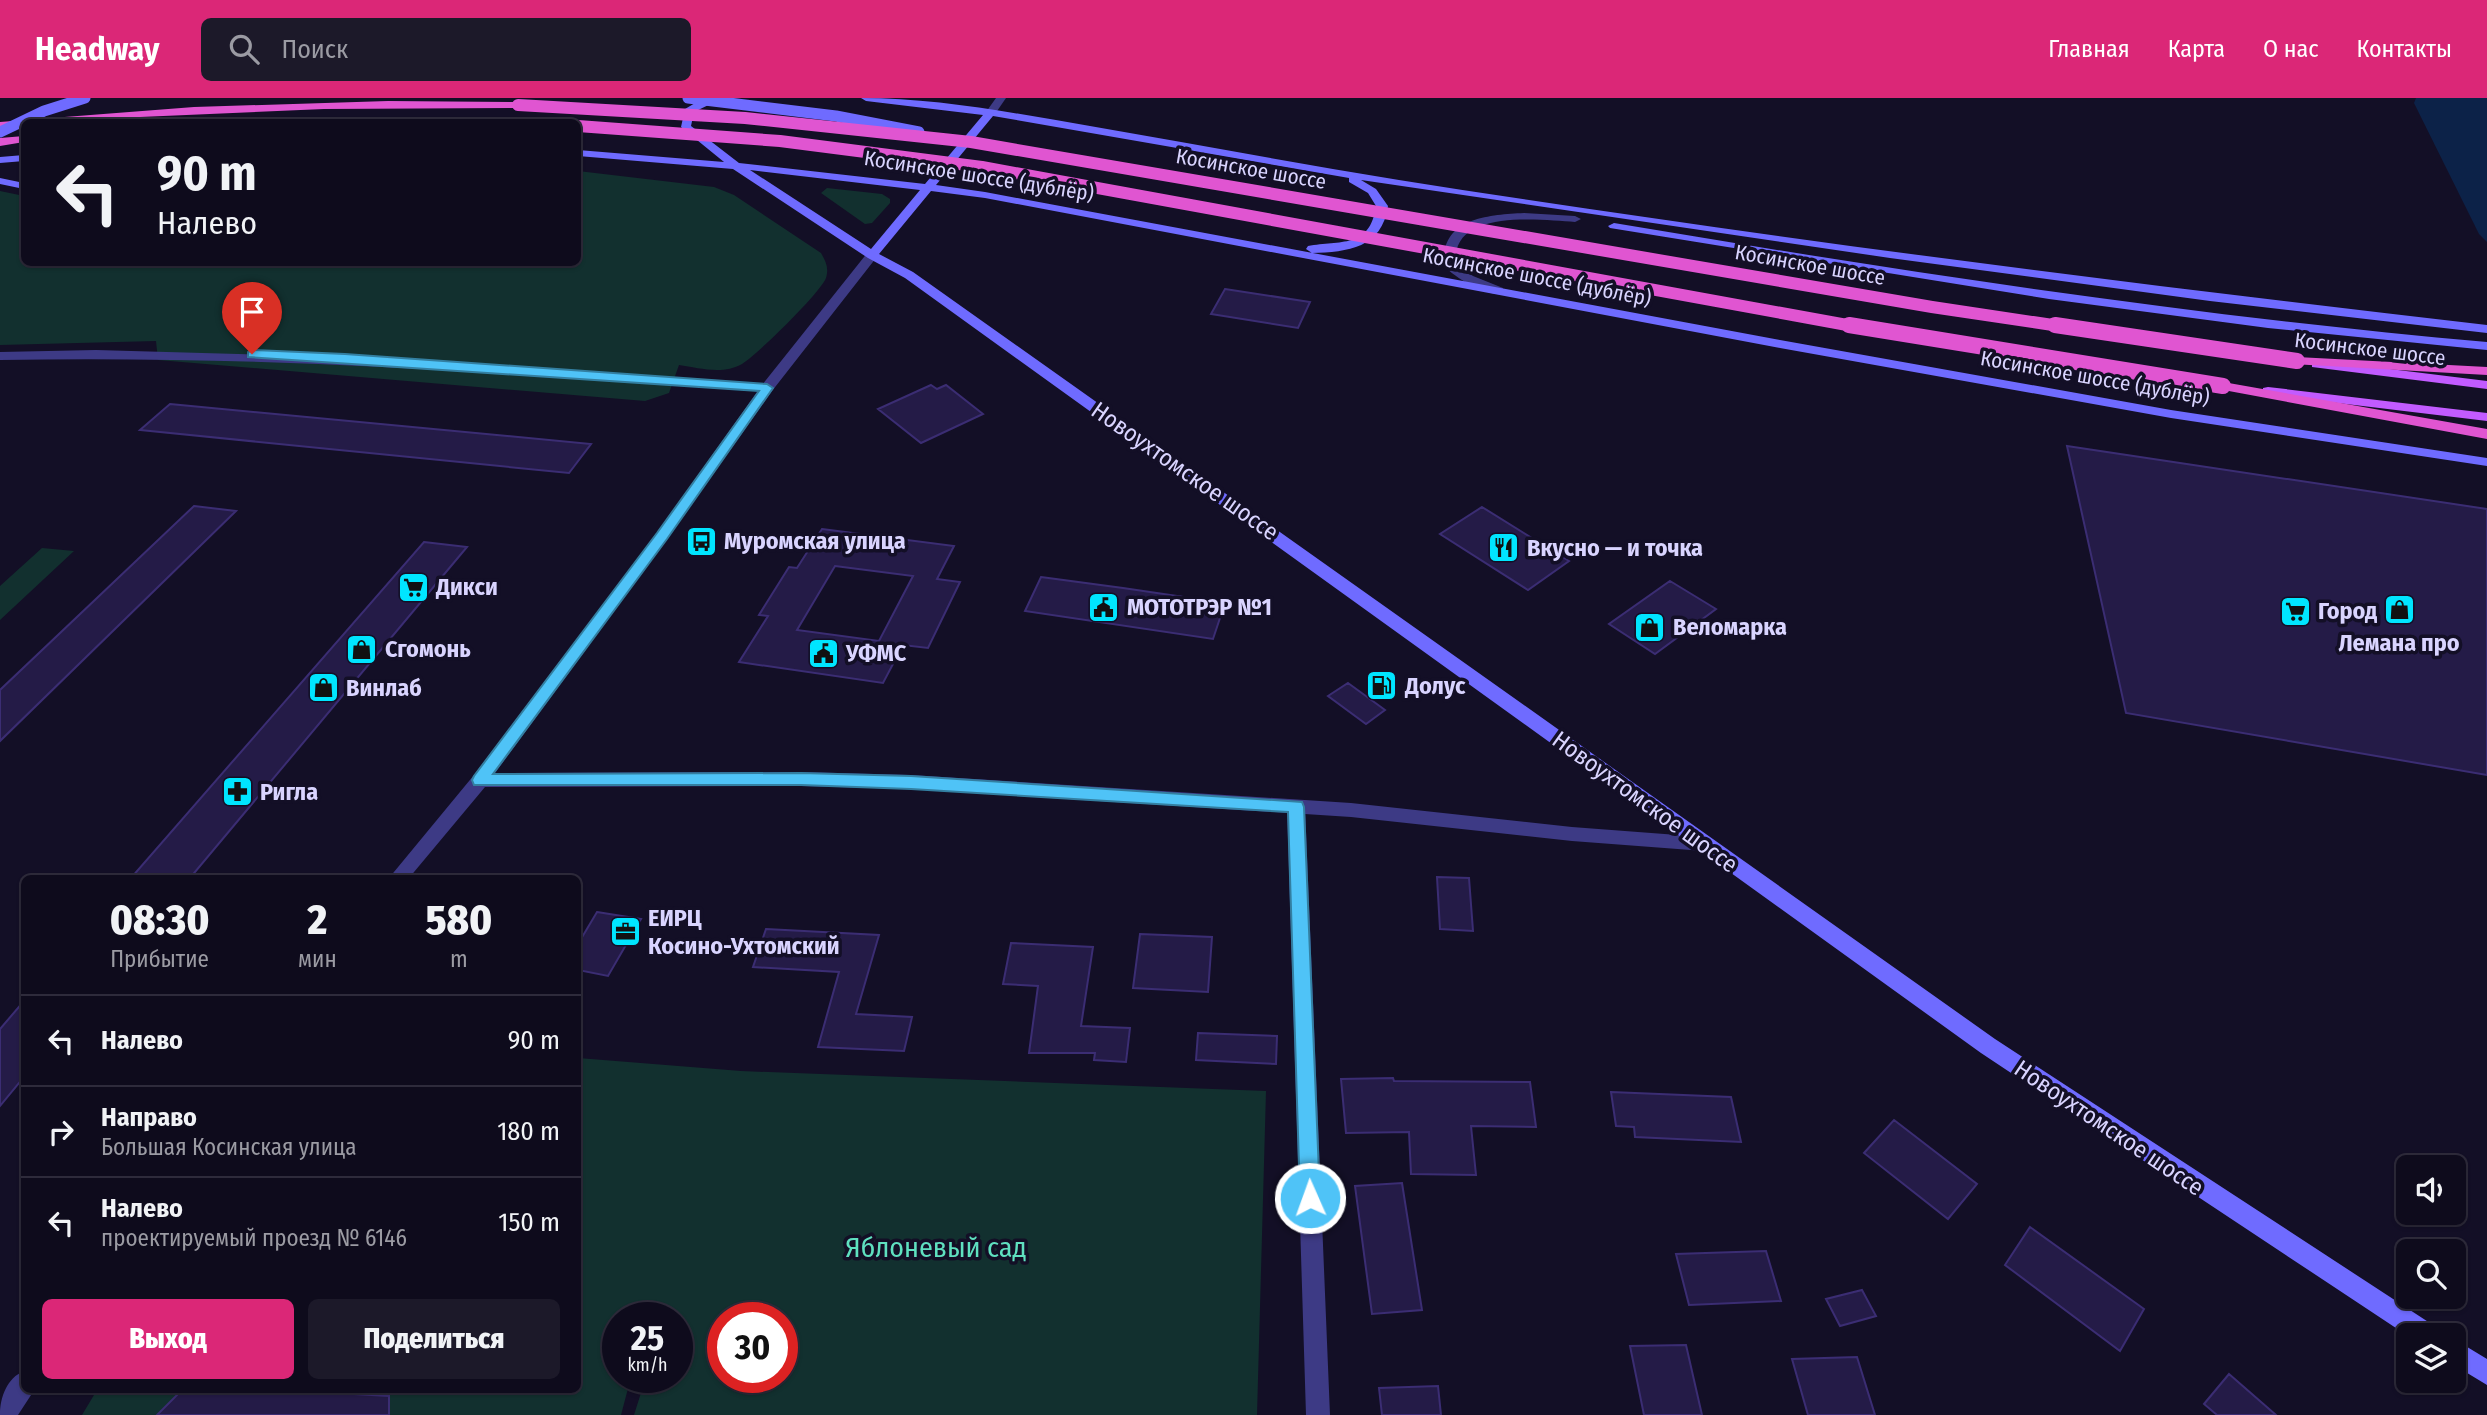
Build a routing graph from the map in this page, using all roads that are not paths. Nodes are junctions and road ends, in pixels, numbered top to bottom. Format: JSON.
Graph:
{"nodes":[{"id":1,"x":85,"y":98,"type":"edge"},
{"id":2,"x":688,"y":98,"type":"edge"},
{"id":3,"x":718,"y":98,"type":"edge"},
{"id":4,"x":866,"y":98,"type":"edge"},
{"id":5,"x":1001,"y":98,"type":"edge"},
{"id":6,"x":991,"y":112,"type":"junction"},
{"id":7,"x":27,"y":119,"type":"edge"},
{"id":8,"x":73,"y":119,"type":"edge"},
{"id":9,"x":21,"y":122,"type":"edge"},
{"id":10,"x":21,"y":123,"type":"edge"},
{"id":11,"x":0,"y":125,"type":"edge"},
{"id":12,"x":581,"y":126,"type":"edge"},
{"id":13,"x":0,"y":132,"type":"edge"},
{"id":14,"x":21,"y":139,"type":"edge"},
{"id":15,"x":0,"y":142,"type":"edge"},
{"id":16,"x":971,"y":142,"type":"junction"},
{"id":17,"x":581,"y":153,"type":"edge"},
{"id":18,"x":21,"y":158,"type":"edge"},
{"id":19,"x":0,"y":160,"type":"edge"},
{"id":20,"x":736,"y":166,"type":"junction"},
{"id":21,"x":1328,"y":171,"type":"junction"},
{"id":22,"x":0,"y":181,"type":"edge"},
{"id":23,"x":1398,"y":183,"type":"junction"},
{"id":24,"x":21,"y":185,"type":"edge"},
{"id":25,"x":926,"y":187,"type":"junction"},
{"id":26,"x":1575,"y":219,"type":"junction"},
{"id":27,"x":1270,"y":247,"type":"junction"},
{"id":28,"x":872,"y":255,"type":"junction"},
{"id":29,"x":1499,"y":291,"type":"junction"},
{"id":30,"x":2461,"y":326,"type":"joint"},
{"id":31,"x":2487,"y":330,"type":"edge"},
{"id":32,"x":2487,"y":346,"type":"edge"},
{"id":33,"x":0,"y":356,"type":"edge"},
{"id":34,"x":2297,"y":361,"type":"junction"},
{"id":35,"x":2487,"y":370,"type":"edge"},
{"id":36,"x":2487,"y":385,"type":"edge"},
{"id":37,"x":2223,"y":386,"type":"junction"},
{"id":38,"x":767,"y":388,"type":"junction"},
{"id":39,"x":2487,"y":417,"type":"edge"},
{"id":40,"x":2487,"y":434,"type":"edge"},
{"id":41,"x":2487,"y":462,"type":"edge"},
{"id":42,"x":480,"y":780,"type":"junction"},
{"id":43,"x":1296,"y":807,"type":"junction"},
{"id":44,"x":1704,"y":844,"type":"junction"},
{"id":45,"x":401,"y":875,"type":"edge"},
{"id":46,"x":2410,"y":1323,"type":"edge"},
{"id":47,"x":2466,"y":1360,"type":"edge"},
{"id":48,"x":2487,"y":1373,"type":"edge"},
{"id":49,"x":21,"y":1388,"type":"edge"},
{"id":50,"x":4,"y":1415,"type":"edge"},
{"id":51,"x":1318,"y":1415,"type":"edge"}],
"edges":[{"from":1,"to":7,"type":"main road","bridge":true},
{"from":2,"to":16,"type":"main road","bridge":true},
{"from":3,"to":20,"type":"main road","name":"Новоухтомское шоссе"},
{"from":4,"to":6,"type":"main road"},
{"from":5,"to":6,"type":"street"},
{"from":6,"to":21,"type":"main road"},
{"from":6,"to":25,"type":"main road"},
{"from":8,"to":16,"type":"highway","name":"Косинское шоссе","bridge":true},
{"from":9,"to":13,"type":"main road","bridge":true},
{"from":10,"to":11,"type":"highway","name":"Косинское шоссе","bridge":true},
{"from":12,"to":37,"type":"highway","name":"Косинское шоссе","bridge":true},
{"from":14,"to":15,"type":"highway"},
{"from":16,"to":34,"type":"highway","name":"Косинское шоссе","bridge":true},
{"from":17,"to":20,"type":"main road","name":"Косинское шоссе (дублёр)"},
{"from":18,"to":19,"type":"main road"},
{"from":20,"to":25,"type":"main road","name":"Косинское шоссе (дублёр)"},
{"from":20,"to":28,"type":"main road","name":"Новоухтомское шоссе"},
{"from":21,"to":23,"type":"main road"},
{"from":21,"to":27,"type":"main road"},
{"from":22,"to":24,"type":"main road"},
{"from":23,"to":26,"type":"main road"},
{"from":23,"to":30,"type":"main road"},
{"from":25,"to":27,"type":"main road","name":"Косинское шоссе (дублёр)"},
{"from":25,"to":28,"type":"main road"},
{"from":26,"to":29,"type":"street"},
{"from":26,"to":32,"type":"main road"},
{"from":27,"to":29,"type":"main road","name":"Косинское шоссе (дублёр)"},
{"from":28,"to":38,"type":"street"},
{"from":28,"to":44,"type":"main road","name":"Новоухтомское шоссе"},
{"from":29,"to":41,"type":"main road","name":"Косинское шоссе (дублёр)"},
{"from":30,"to":31,"type":"street"},
{"from":33,"to":38,"type":"street"},
{"from":34,"to":35,"type":"highway"},
{"from":34,"to":36,"type":"main road","name":"Косинское шоссе"},
{"from":37,"to":39,"type":"main road","name":"Косинское шоссе"},
{"from":37,"to":40,"type":"highway"},
{"from":38,"to":42,"type":"street"},
{"from":42,"to":43,"type":"street"},
{"from":42,"to":45,"type":"street"},
{"from":43,"to":44,"type":"street"},
{"from":43,"to":51,"type":"street"},
{"from":44,"to":46,"type":"main road","name":"Новоухтомское шоссе"},
{"from":47,"to":48,"type":"main road"},
{"from":49,"to":50,"type":"street"}]}
